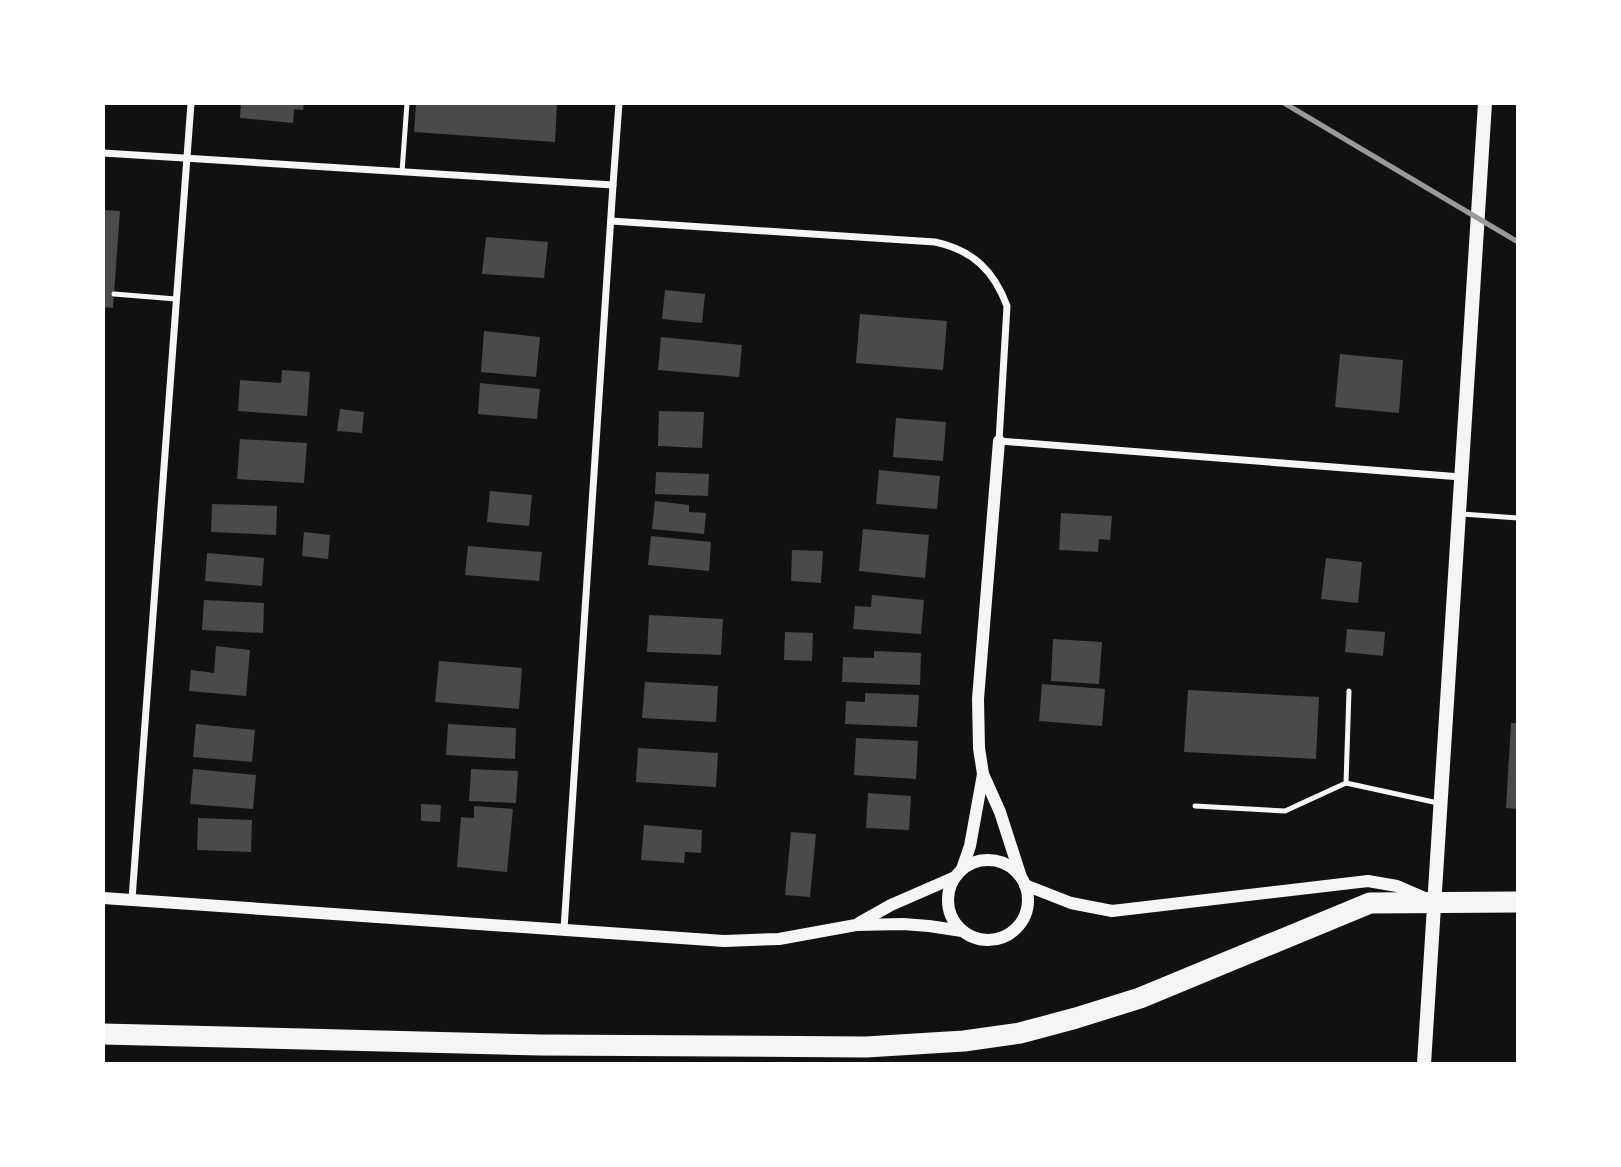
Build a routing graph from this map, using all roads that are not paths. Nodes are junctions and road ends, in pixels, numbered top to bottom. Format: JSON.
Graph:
{"nodes":[{"id":1,"x":191,"y":103,"type":"edge"},
{"id":2,"x":407,"y":103,"type":"edge"},
{"id":3,"x":620,"y":103,"type":"edge"},
{"id":4,"x":1485,"y":103,"type":"edge"},
{"id":5,"x":103,"y":153,"type":"edge"},
{"id":6,"x":188,"y":159,"type":"junction"},
{"id":7,"x":402,"y":172,"type":"junction"},
{"id":8,"x":612,"y":185,"type":"junction"},
{"id":9,"x":611,"y":221,"type":"junction"},
{"id":10,"x":114,"y":294,"type":"dead end"},
{"id":11,"x":176,"y":299,"type":"junction"},
{"id":12,"x":999,"y":441,"type":"junction"},
{"id":13,"x":1461,"y":477,"type":"junction"},
{"id":14,"x":1459,"y":513,"type":"junction"},
{"id":15,"x":1518,"y":518,"type":"edge"},
{"id":16,"x":1349,"y":691,"type":"dead end"},
{"id":17,"x":983,"y":774,"type":"junction"},
{"id":18,"x":1346,"y":783,"type":"junction"},
{"id":19,"x":1440,"y":804,"type":"junction"},
{"id":20,"x":1195,"y":806,"type":"dead end"},
{"id":21,"x":958,"y":873,"type":"junction"},
{"id":22,"x":1023,"y":881,"type":"junction"},
{"id":23,"x":103,"y":898,"type":"edge"},
{"id":24,"x":132,"y":899,"type":"junction"},
{"id":25,"x":1434,"y":902,"type":"junction"},
{"id":26,"x":1518,"y":902,"type":"edge"},
{"id":27,"x":856,"y":925,"type":"junction"},
{"id":28,"x":564,"y":929,"type":"junction"},
{"id":29,"x":962,"y":931,"type":"junction"},
{"id":30,"x":103,"y":1034,"type":"edge"},
{"id":31,"x":1424,"y":1061,"type":"edge"}],
"edges":[{"from":1,"to":6,"type":"street"},
{"from":2,"to":7,"type":"lane"},
{"from":3,"to":8,"type":"street"},
{"from":4,"to":13,"type":"main road"},
{"from":5,"to":6,"type":"street"},
{"from":6,"to":7,"type":"street"},
{"from":6,"to":11,"type":"street"},
{"from":7,"to":8,"type":"street"},
{"from":8,"to":9,"type":"street"},
{"from":9,"to":12,"type":"street"},
{"from":9,"to":28,"type":"street"},
{"from":10,"to":11,"type":"lane"},
{"from":11,"to":24,"type":"street"},
{"from":12,"to":13,"type":"street"},
{"from":12,"to":17,"type":"street"},
{"from":13,"to":14,"type":"main road"},
{"from":14,"to":15,"type":"lane"},
{"from":14,"to":19,"type":"main road"},
{"from":16,"to":18,"type":"lane"},
{"from":17,"to":21,"type":"street"},
{"from":17,"to":22,"type":"street"},
{"from":18,"to":19,"type":"lane"},
{"from":18,"to":20,"type":"lane"},
{"from":19,"to":25,"type":"main road"},
{"from":21,"to":22,"type":"street"},
{"from":21,"to":27,"type":"street"},
{"from":21,"to":29,"type":"street"},
{"from":22,"to":25,"type":"street"},
{"from":22,"to":29,"type":"street"},
{"from":23,"to":24,"type":"street"},
{"from":24,"to":28,"type":"street"},
{"from":25,"to":26,"type":"highway"},
{"from":25,"to":30,"type":"highway"},
{"from":25,"to":31,"type":"main road"},
{"from":27,"to":28,"type":"street"},
{"from":27,"to":29,"type":"street"}]}
